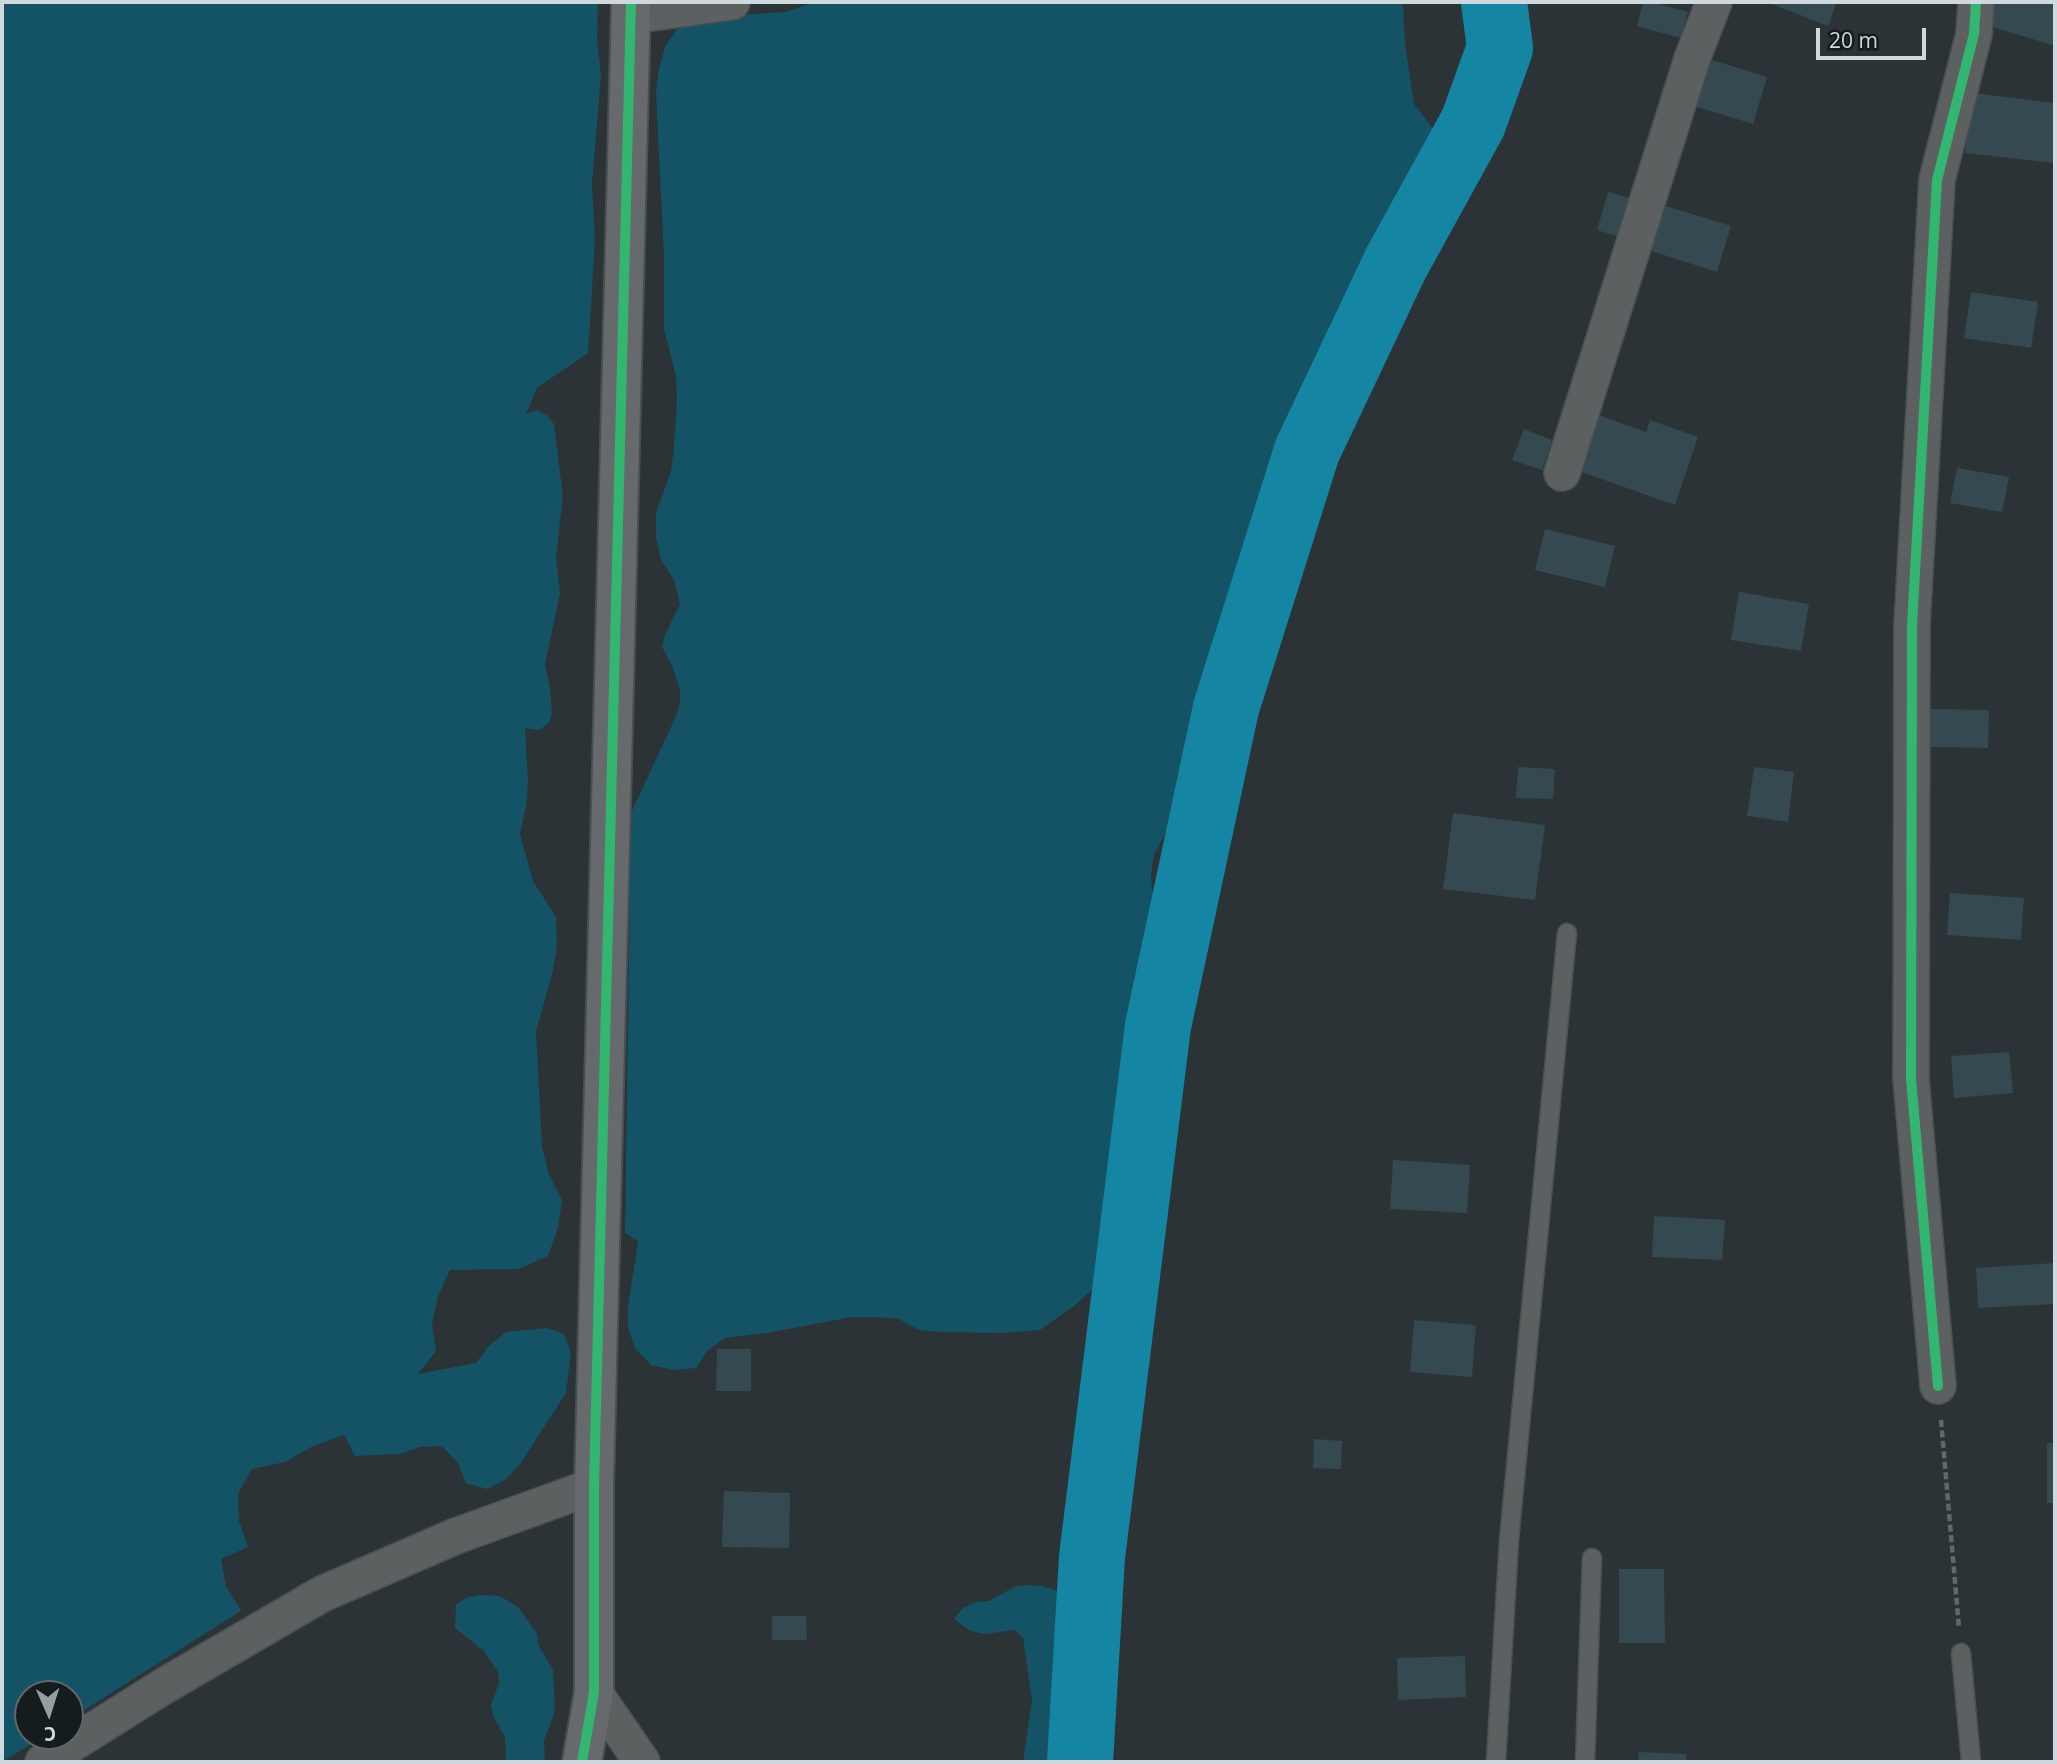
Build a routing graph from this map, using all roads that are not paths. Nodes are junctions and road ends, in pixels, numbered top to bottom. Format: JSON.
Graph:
{"nodes":[{"id":1,"x":733,"y":2,"type":"edge"},
{"id":2,"x":1714,"y":2,"type":"edge"},
{"id":3,"x":1976,"y":2,"type":"edge"},
{"id":4,"x":631,"y":9,"type":"edge"},
{"id":5,"x":1562,"y":473,"type":"dead end"},
{"id":6,"x":1567,"y":933,"type":"dead end"},
{"id":7,"x":1938,"y":1386,"type":"road end"},
{"id":8,"x":594,"y":1486,"type":"junction"},
{"id":9,"x":1592,"y":1558,"type":"dead end"},
{"id":10,"x":1961,"y":1653,"type":"road end"},
{"id":11,"x":594,"y":1692,"type":"junction"},
{"id":12,"x":43,"y":1762,"type":"edge"},
{"id":13,"x":582,"y":1762,"type":"edge"},
{"id":14,"x":642,"y":1762,"type":"edge"},
{"id":15,"x":1496,"y":1762,"type":"edge"},
{"id":16,"x":1584,"y":1762,"type":"edge"},
{"id":17,"x":1971,"y":1762,"type":"edge"}],
"edges":[{"from":1,"to":4,"type":"street"},
{"from":2,"to":5,"type":"street"},
{"from":3,"to":7,"type":"street"},
{"from":4,"to":8,"type":"street"},
{"from":6,"to":15,"type":"lane"},
{"from":8,"to":11,"type":"street"},
{"from":8,"to":12,"type":"street"},
{"from":9,"to":16,"type":"lane"},
{"from":10,"to":17,"type":"lane"},
{"from":11,"to":13,"type":"street"},
{"from":11,"to":14,"type":"street"}]}
